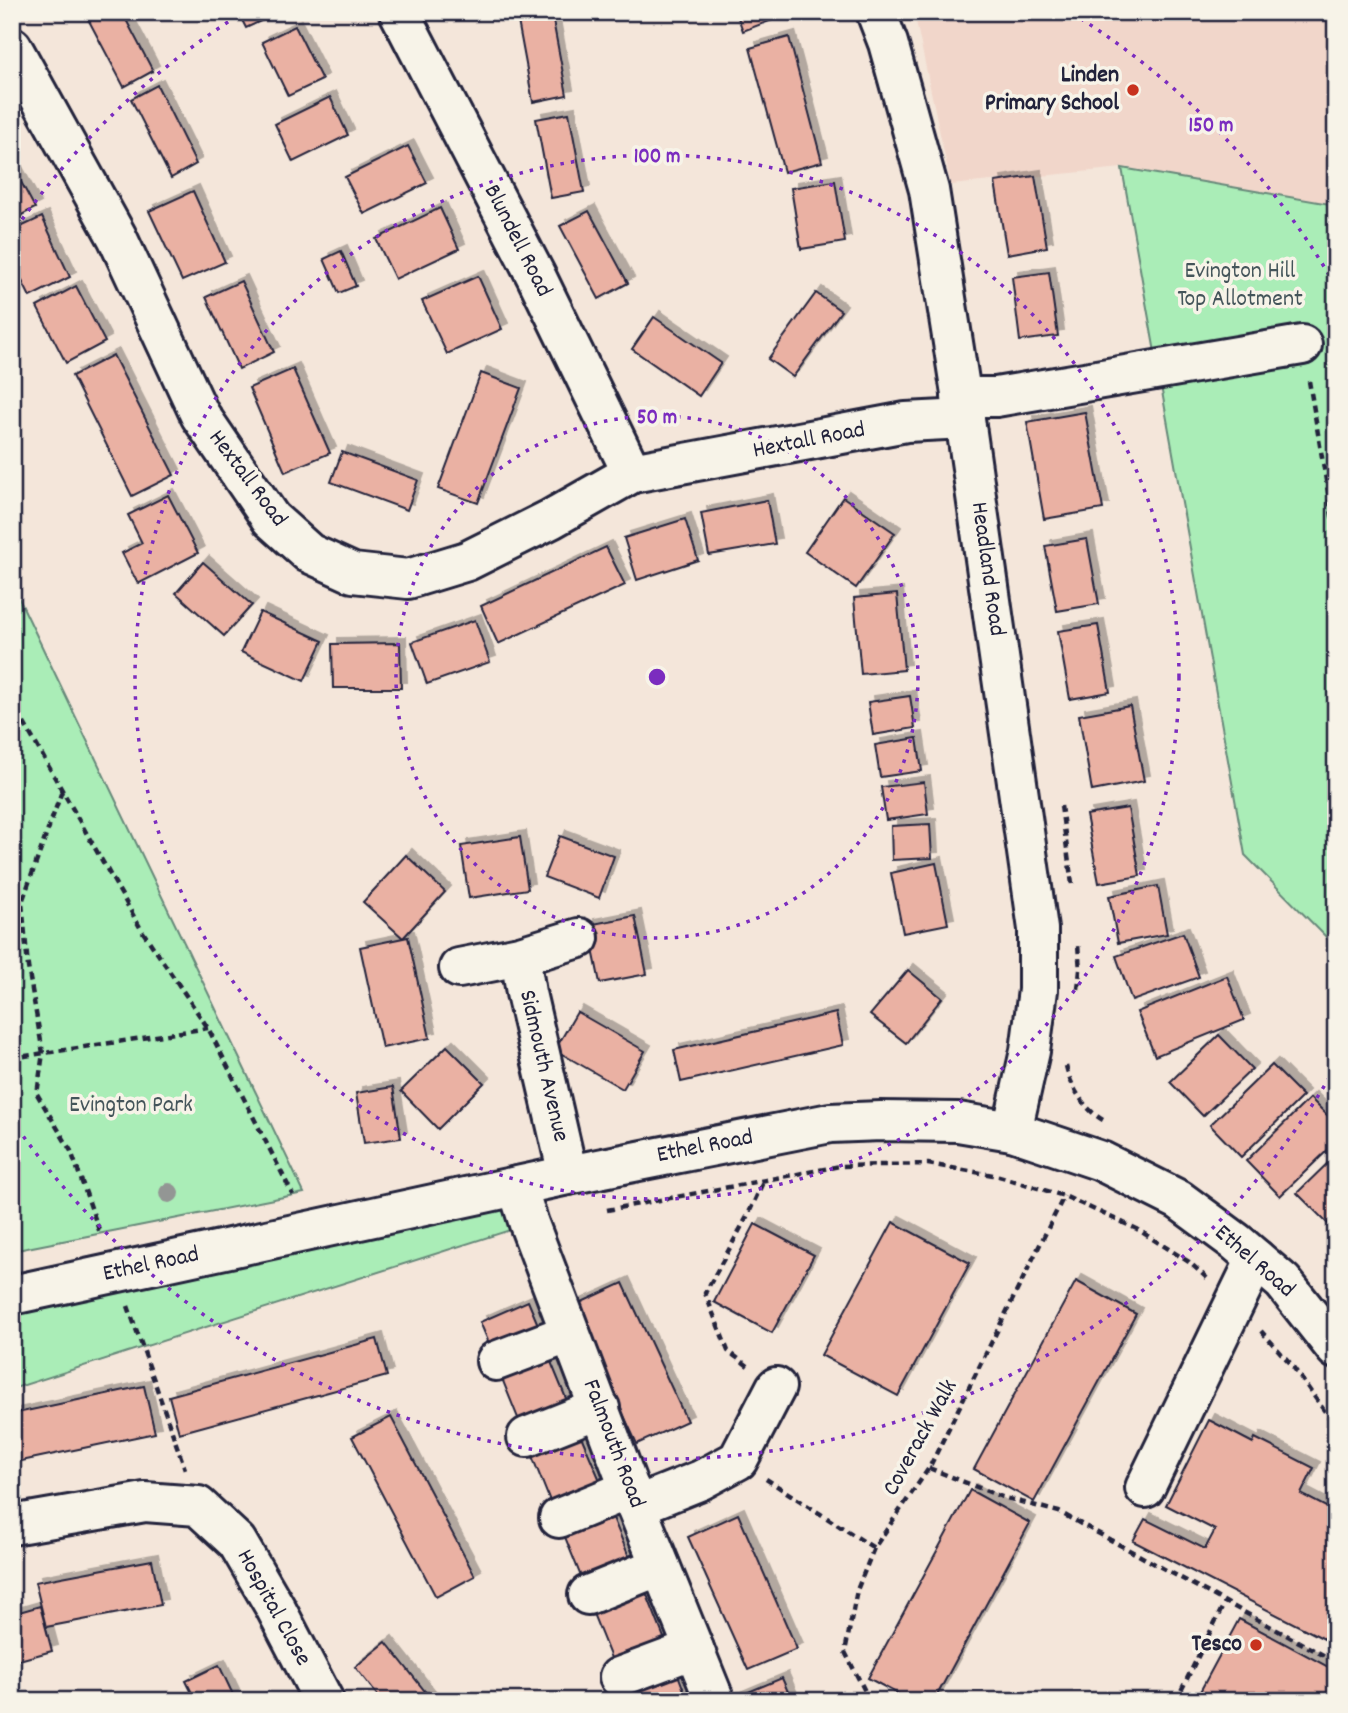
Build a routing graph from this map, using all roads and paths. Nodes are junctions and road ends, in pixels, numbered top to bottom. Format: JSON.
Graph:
{"nodes":[{"id":1,"x":399,"y":12,"type":"edge"},
{"id":2,"x":876,"y":12,"type":"edge"},
{"id":3,"x":12,"y":47,"type":"edge"},
{"id":4,"x":1302,"y":345,"type":"joint"},
{"id":5,"x":963,"y":408,"type":"junction"},
{"id":6,"x":632,"y":473,"type":"junction"},
{"id":7,"x":1336,"y":539,"type":"edge"},
{"id":8,"x":12,"y":702,"type":"edge"},
{"id":9,"x":62,"y":790,"type":"junction"},
{"id":10,"x":1059,"y":795,"type":"dead end"},
{"id":11,"x":1072,"y":888,"type":"dead end"},
{"id":12,"x":579,"y":938,"type":"dead end"},
{"id":13,"x":1077,"y":943,"type":"dead end"},
{"id":14,"x":520,"y":956,"type":"junction"},
{"id":15,"x":459,"y":968,"type":"dead end"},
{"id":16,"x":1077,"y":994,"type":"dead end"},
{"id":17,"x":208,"y":1028,"type":"junction"},
{"id":18,"x":43,"y":1053,"type":"junction"},
{"id":19,"x":12,"y":1058,"type":"edge"},
{"id":20,"x":1065,"y":1064,"type":"dead end"},
{"id":21,"x":1108,"y":1123,"type":"dead end"},
{"id":22,"x":1012,"y":1131,"type":"junction"},
{"id":23,"x":568,"y":1175,"type":"junction"},
{"id":24,"x":764,"y":1180,"type":"junction"},
{"id":25,"x":517,"y":1186,"type":"junction"},
{"id":26,"x":293,"y":1195,"type":"dead end"},
{"id":27,"x":1064,"y":1196,"type":"junction"},
{"id":28,"x":607,"y":1210,"type":"dead end"},
{"id":29,"x":100,"y":1233,"type":"dead end"},
{"id":30,"x":1256,"y":1259,"type":"junction"},
{"id":31,"x":117,"y":1272,"type":"junction"},
{"id":32,"x":12,"y":1295,"type":"edge"},
{"id":33,"x":1234,"y":1302,"type":"junction"},
{"id":34,"x":570,"y":1333,"type":"junction"},
{"id":35,"x":1336,"y":1349,"type":"edge"},
{"id":36,"x":496,"y":1361,"type":"dead end"},
{"id":37,"x":776,"y":1387,"type":"joint"},
{"id":38,"x":600,"y":1408,"type":"junction"},
{"id":39,"x":1336,"y":1427,"type":"edge"},
{"id":40,"x":527,"y":1437,"type":"dead end"},
{"id":41,"x":738,"y":1460,"type":"junction"},
{"id":42,"x":929,"y":1468,"type":"junction"},
{"id":43,"x":1145,"y":1488,"type":"dead end"},
{"id":44,"x":633,"y":1498,"type":"junction"},
{"id":45,"x":198,"y":1506,"type":"junction"},
{"id":46,"x":559,"y":1518,"type":"dead end"},
{"id":47,"x":12,"y":1525,"type":"edge"},
{"id":48,"x":874,"y":1548,"type":"junction"},
{"id":49,"x":660,"y":1566,"type":"junction"},
{"id":50,"x":588,"y":1595,"type":"dead end"},
{"id":51,"x":1225,"y":1602,"type":"junction"},
{"id":52,"x":694,"y":1649,"type":"junction"},
{"id":53,"x":1336,"y":1662,"type":"edge"},
{"id":54,"x":618,"y":1677,"type":"dead end"},
{"id":55,"x":324,"y":1701,"type":"edge"},
{"id":56,"x":715,"y":1701,"type":"edge"},
{"id":57,"x":870,"y":1701,"type":"edge"},
{"id":58,"x":1176,"y":1701,"type":"edge"}],
"edges":[{"from":1,"to":6,"type":"street","name":"Blundell Road"},
{"from":2,"to":5,"type":"street","name":"Headland Road"},
{"from":3,"to":6,"type":"street","name":"Hextall Road"},
{"from":4,"to":5,"type":"street","name":"Hextall Road"},
{"from":4,"to":7,"type":"path"},
{"from":5,"to":6,"type":"street","name":"Hextall Road"},
{"from":5,"to":22,"type":"street","name":"Headland Road"},
{"from":8,"to":9,"type":"path"},
{"from":9,"to":17,"type":"path"},
{"from":9,"to":18,"type":"path"},
{"from":10,"to":11,"type":"path"},
{"from":12,"to":14,"type":"street","name":"Sidmouth Avenue"},
{"from":13,"to":16,"type":"path"},
{"from":14,"to":15,"type":"street","name":"Sidmouth Avenue"},
{"from":14,"to":23,"type":"street","name":"Sidmouth Avenue"},
{"from":17,"to":18,"type":"path"},
{"from":17,"to":26,"type":"path"},
{"from":18,"to":19,"type":"path"},
{"from":18,"to":29,"type":"path"},
{"from":20,"to":21,"type":"path"},
{"from":22,"to":23,"type":"street","name":"Ethel Road"},
{"from":22,"to":30,"type":"street","name":"Ethel Road"},
{"from":23,"to":25,"type":"street","name":"Ethel Road"},
{"from":24,"to":27,"type":"path"},
{"from":24,"to":28,"type":"path"},
{"from":24,"to":37,"type":"path"},
{"from":25,"to":31,"type":"street","name":"Ethel Road"},
{"from":25,"to":34,"type":"street","name":"Falmouth Road"},
{"from":27,"to":33,"type":"path"},
{"from":27,"to":42,"type":"path","name":"Coverack Walk"},
{"from":30,"to":33,"type":"street"},
{"from":30,"to":35,"type":"street","name":"Ethel Road"},
{"from":31,"to":32,"type":"street","name":"Ethel Road"},
{"from":31,"to":45,"type":"path"},
{"from":33,"to":39,"type":"path"},
{"from":33,"to":43,"type":"street"},
{"from":34,"to":36,"type":"street"},
{"from":34,"to":38,"type":"street","name":"Falmouth Road"},
{"from":37,"to":41,"type":"street"},
{"from":38,"to":40,"type":"street"},
{"from":38,"to":44,"type":"street","name":"Falmouth Road"},
{"from":41,"to":44,"type":"street"},
{"from":41,"to":48,"type":"path"},
{"from":42,"to":48,"type":"path","name":"Coverack Walk"},
{"from":42,"to":51,"type":"path"},
{"from":44,"to":46,"type":"street"},
{"from":44,"to":49,"type":"street","name":"Falmouth Road"},
{"from":45,"to":47,"type":"street"},
{"from":45,"to":55,"type":"street","name":"Hospital Close"},
{"from":48,"to":57,"type":"path","name":"Coverack Walk"},
{"from":49,"to":50,"type":"street"},
{"from":49,"to":52,"type":"street","name":"Falmouth Road"},
{"from":51,"to":53,"type":"path"},
{"from":51,"to":58,"type":"path"},
{"from":52,"to":54,"type":"street"},
{"from":52,"to":56,"type":"street","name":"Falmouth Road"}]}
